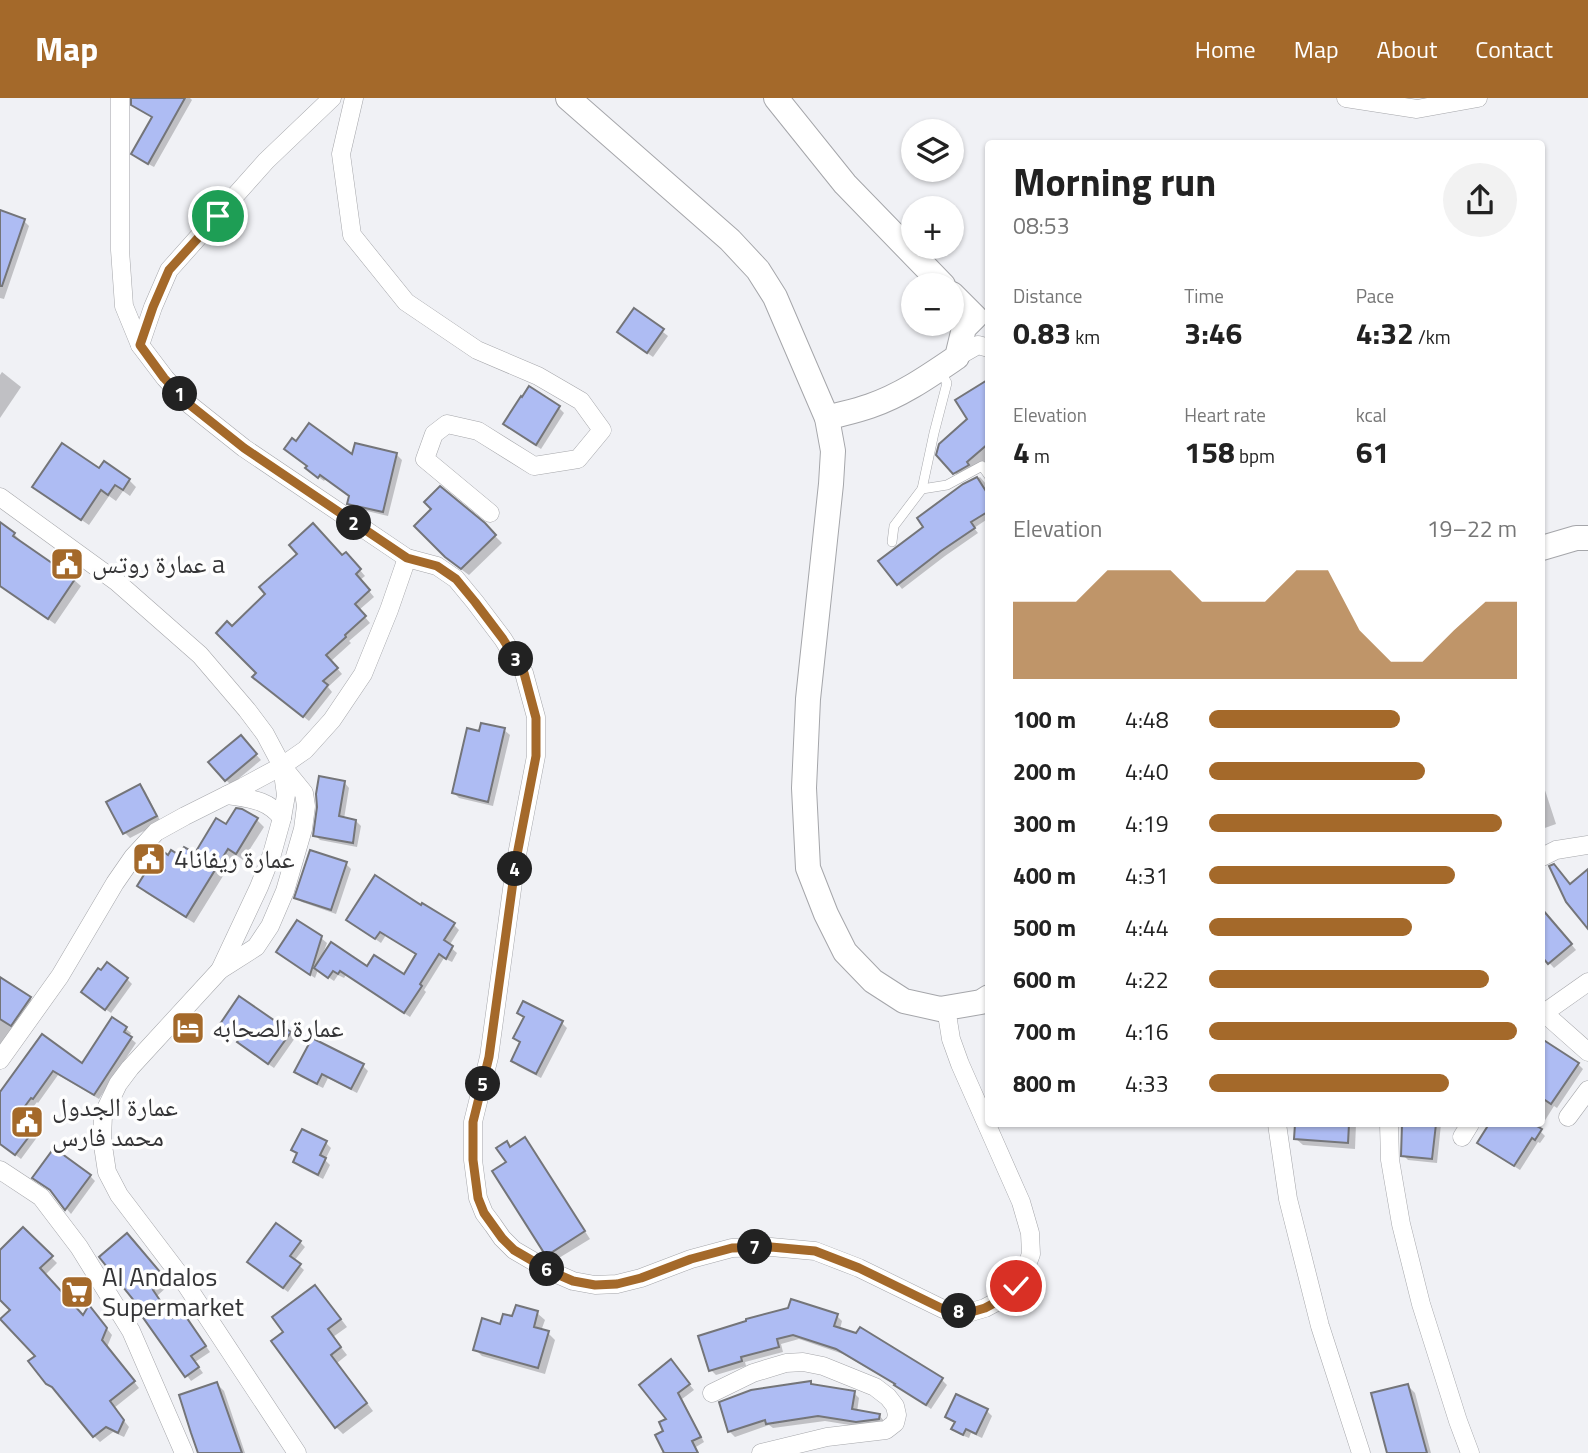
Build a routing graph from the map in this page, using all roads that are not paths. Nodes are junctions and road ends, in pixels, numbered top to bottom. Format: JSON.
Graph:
{"nodes":[{"id":1,"x":120,"y":98,"type":"edge"},
{"id":2,"x":569,"y":98,"type":"edge"},
{"id":3,"x":758,"y":98,"type":"edge"},
{"id":4,"x":776,"y":98,"type":"edge"},
{"id":5,"x":1346,"y":98,"type":"edge"},
{"id":6,"x":1478,"y":98,"type":"edge"},
{"id":7,"x":326,"y":103,"type":"edge"},
{"id":8,"x":353,"y":105,"type":"edge"},
{"id":9,"x":910,"y":273,"type":"edge"},
{"id":10,"x":931,"y":273,"type":"edge"},
{"id":11,"x":970,"y":321,"type":"edge"},
{"id":12,"x":140,"y":345,"type":"junction"},
{"id":13,"x":985,"y":347,"type":"edge"},
{"id":14,"x":948,"y":363,"type":"junction"},
{"id":15,"x":827,"y":418,"type":"junction"},
{"id":16,"x":985,"y":471,"type":"edge"},
{"id":17,"x":922,"y":489,"type":"junction"},
{"id":18,"x":0,"y":497,"type":"edge"},
{"id":19,"x":490,"y":513,"type":"dead end"},
{"id":20,"x":1588,"y":538,"type":"edge"},
{"id":21,"x":892,"y":542,"type":"dead end"},
{"id":22,"x":1545,"y":547,"type":"edge"},
{"id":23,"x":407,"y":558,"type":"junction"},
{"id":24,"x":282,"y":766,"type":"junction"},
{"id":25,"x":227,"y":795,"type":"junction"},
{"id":26,"x":282,"y":818,"type":"junction"},
{"id":27,"x":1588,"y":845,"type":"edge"},
{"id":28,"x":1545,"y":856,"type":"edge"},
{"id":29,"x":220,"y":970,"type":"junction"},
{"id":30,"x":1588,"y":982,"type":"edge"},
{"id":31,"x":985,"y":1000,"type":"edge"},
{"id":32,"x":946,"y":1008,"type":"junction"},
{"id":33,"x":1545,"y":1013,"type":"edge"},
{"id":34,"x":1545,"y":1016,"type":"edge"},
{"id":35,"x":1588,"y":1052,"type":"edge"},
{"id":36,"x":0,"y":1060,"type":"edge"},
{"id":37,"x":1588,"y":1090,"type":"edge"},
{"id":38,"x":1568,"y":1117,"type":"dead end"},
{"id":39,"x":985,"y":1119,"type":"edge"},
{"id":40,"x":988,"y":1127,"type":"edge"},
{"id":41,"x":1277,"y":1127,"type":"edge"},
{"id":42,"x":1389,"y":1127,"type":"edge"},
{"id":43,"x":0,"y":1170,"type":"edge"},
{"id":44,"x":712,"y":1393,"type":"dead end"},
{"id":45,"x":184,"y":1453,"type":"edge"},
{"id":46,"x":297,"y":1453,"type":"edge"},
{"id":47,"x":761,"y":1453,"type":"edge"},
{"id":48,"x":1361,"y":1453,"type":"edge"},
{"id":49,"x":1470,"y":1453,"type":"edge"}],
"edges":[{"from":1,"to":12,"type":"street"},
{"from":2,"to":15,"type":"street"},
{"from":3,"to":9,"type":"street"},
{"from":4,"to":10,"type":"street"},
{"from":5,"to":6,"type":"street"},
{"from":7,"to":8,"type":"street"},
{"from":7,"to":12,"type":"street"},
{"from":8,"to":19,"type":"street"},
{"from":11,"to":14,"type":"street"},
{"from":12,"to":23,"type":"street"},
{"from":13,"to":14,"type":"street"},
{"from":14,"to":15,"type":"street"},
{"from":14,"to":17,"type":"lane"},
{"from":15,"to":32,"type":"street"},
{"from":16,"to":17,"type":"lane"},
{"from":17,"to":21,"type":"lane"},
{"from":18,"to":24,"type":"street"},
{"from":20,"to":22,"type":"street"},
{"from":23,"to":24,"type":"street"},
{"from":23,"to":40,"type":"street"},
{"from":24,"to":25,"type":"street"},
{"from":24,"to":26,"type":"street"},
{"from":24,"to":29,"type":"street"},
{"from":25,"to":26,"type":"street"},
{"from":25,"to":36,"type":"street"},
{"from":26,"to":29,"type":"street"},
{"from":27,"to":28,"type":"street"},
{"from":29,"to":46,"type":"street"},
{"from":30,"to":33,"type":"street"},
{"from":31,"to":32,"type":"street"},
{"from":32,"to":39,"type":"street"},
{"from":34,"to":35,"type":"street"},
{"from":37,"to":38,"type":"street"},
{"from":41,"to":48,"type":"street"},
{"from":42,"to":49,"type":"street"},
{"from":43,"to":45,"type":"street"},
{"from":44,"to":47,"type":"street"}]}
